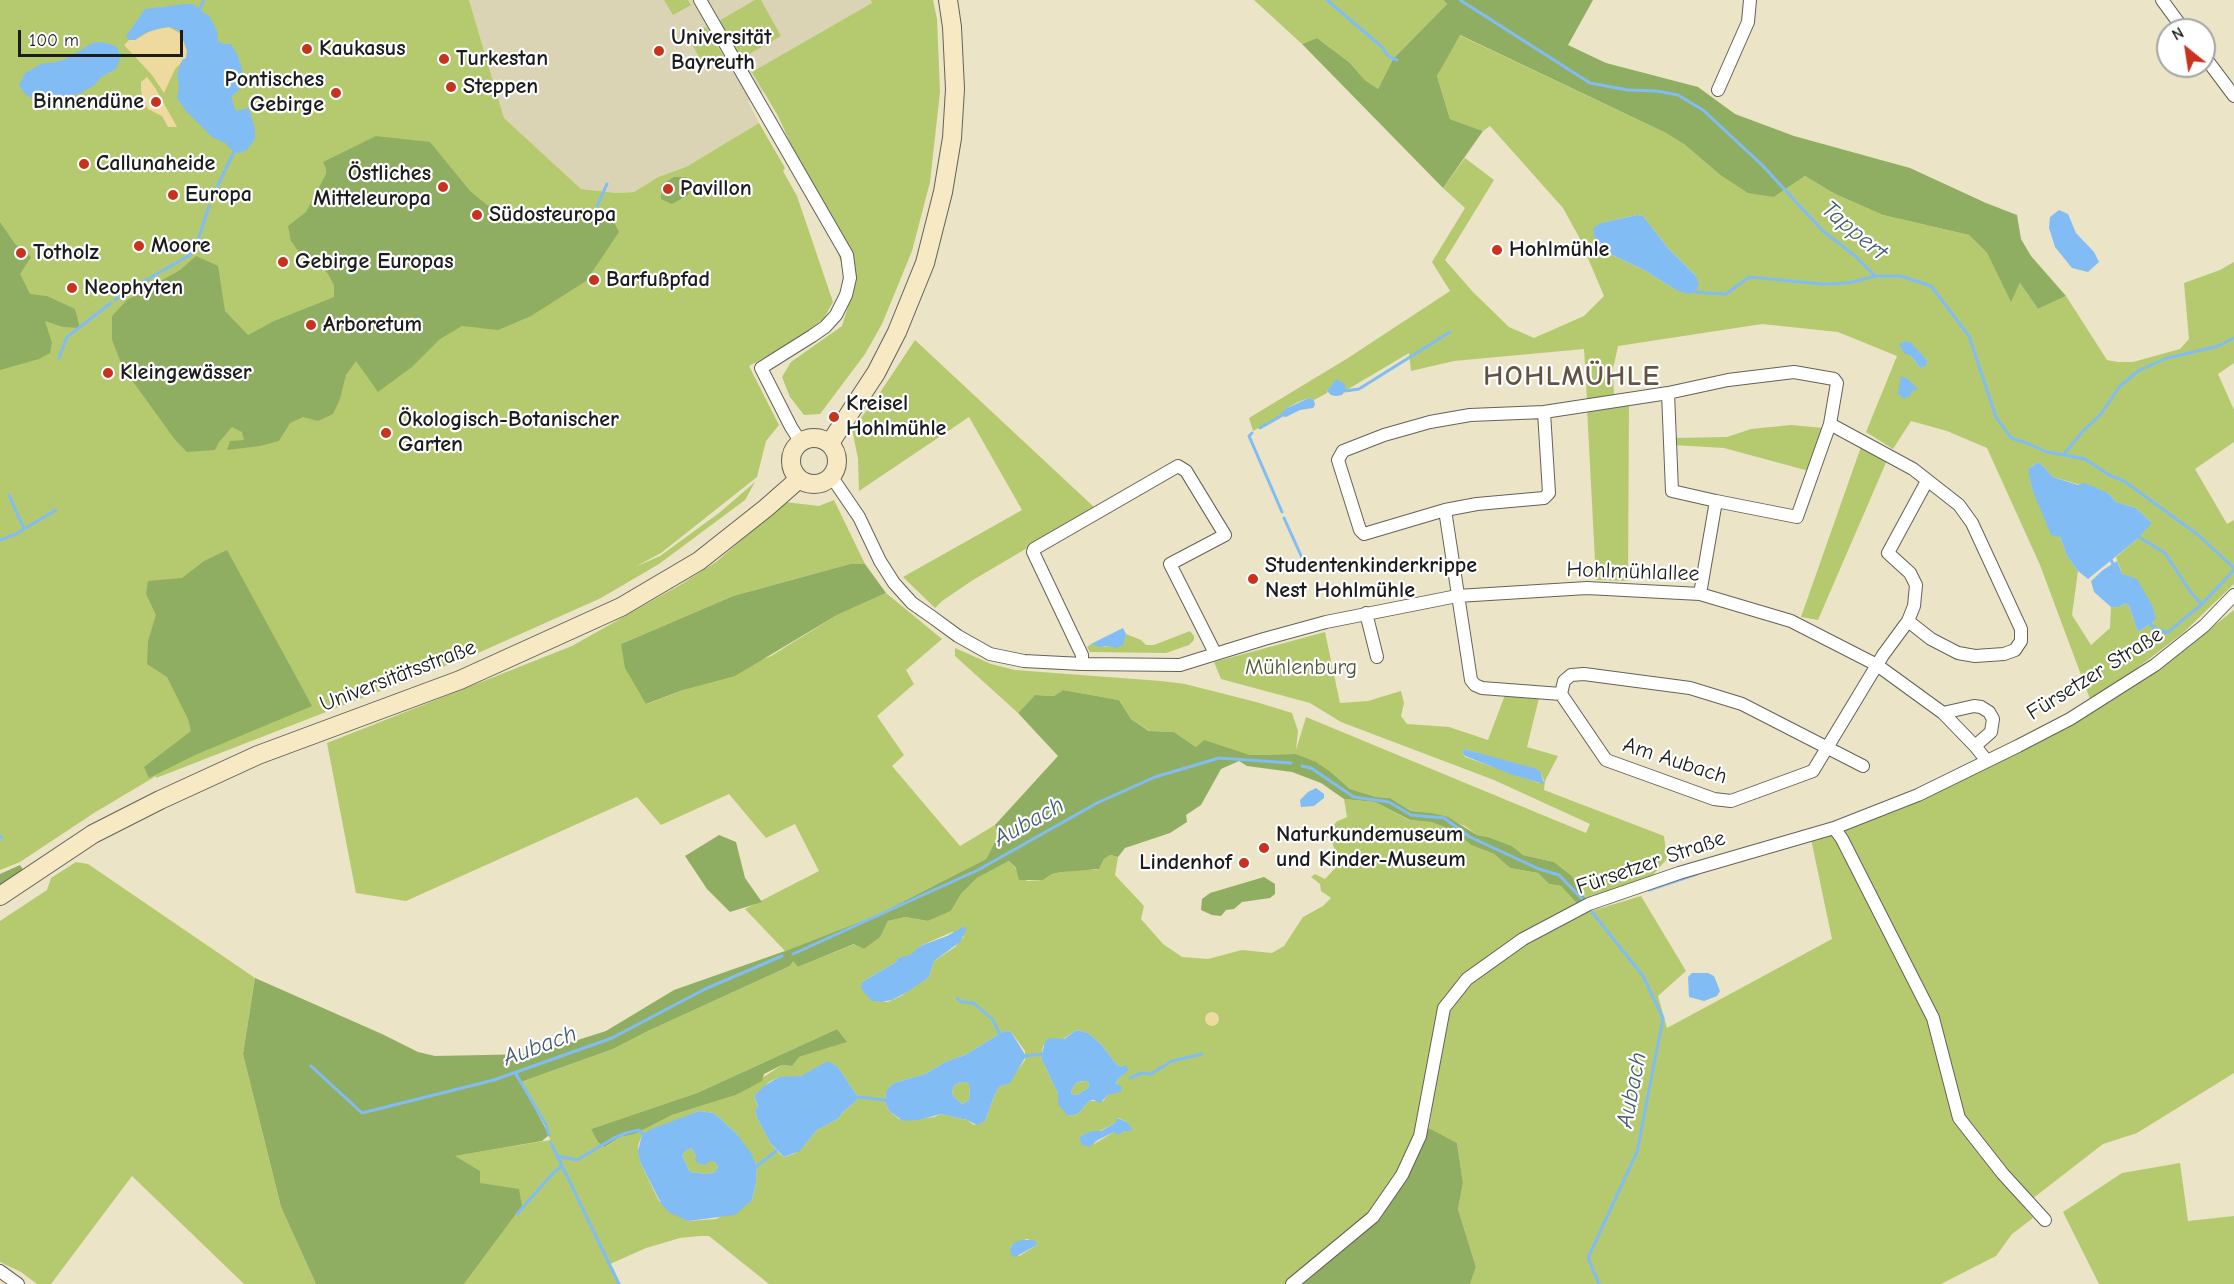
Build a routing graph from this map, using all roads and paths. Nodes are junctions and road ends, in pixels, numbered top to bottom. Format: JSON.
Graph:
{"nodes":[{"id":1,"x":700,"y":0,"type":"edge"},
{"id":2,"x":948,"y":0,"type":"edge"},
{"id":3,"x":1750,"y":0,"type":"edge"},
{"id":4,"x":2162,"y":0,"type":"edge"},
{"id":5,"x":2175,"y":18,"type":"edge"},
{"id":6,"x":2216,"y":72,"type":"edge"},
{"id":7,"x":1718,"y":90,"type":"dead end"},
{"id":8,"x":2234,"y":96,"type":"edge"},
{"id":9,"x":1668,"y":393,"type":"junction"},
{"id":10,"x":1544,"y":412,"type":"junction"},
{"id":11,"x":1830,"y":424,"type":"junction"},
{"id":12,"x":800,"y":441,"type":"junction"},
{"id":13,"x":830,"y":443,"type":"junction"},
{"id":14,"x":831,"y":476,"type":"junction"},
{"id":15,"x":799,"y":479,"type":"junction"},
{"id":16,"x":1927,"y":481,"type":"junction"},
{"id":17,"x":1716,"y":501,"type":"junction"},
{"id":18,"x":1445,"y":510,"type":"junction"},
{"id":19,"x":1700,"y":594,"type":"junction"},
{"id":20,"x":2234,"y":595,"type":"edge"},
{"id":21,"x":1457,"y":596,"type":"junction"},
{"id":22,"x":1365,"y":613,"type":"junction"},
{"id":23,"x":1908,"y":621,"type":"junction"},
{"id":24,"x":1215,"y":654,"type":"junction"},
{"id":25,"x":1377,"y":657,"type":"dead end"},
{"id":26,"x":1082,"y":664,"type":"junction"},
{"id":27,"x":1877,"y":665,"type":"junction"},
{"id":28,"x":1561,"y":694,"type":"junction"},
{"id":29,"x":1943,"y":713,"type":"junction"},
{"id":30,"x":1975,"y":746,"type":"junction"},
{"id":31,"x":1828,"y":747,"type":"junction"},
{"id":32,"x":1987,"y":761,"type":"junction"},
{"id":33,"x":1863,"y":766,"type":"dead end"},
{"id":34,"x":1834,"y":828,"type":"junction"},
{"id":35,"x":0,"y":896,"type":"edge"},
{"id":36,"x":2045,"y":1220,"type":"dead end"},
{"id":37,"x":0,"y":1271,"type":"edge"},
{"id":38,"x":18,"y":1284,"type":"edge"},
{"id":39,"x":1292,"y":1284,"type":"edge"}],
"edges":[{"from":1,"to":12,"type":"street"},
{"from":2,"to":13,"type":"main road"},
{"from":3,"to":7,"type":"street"},
{"from":4,"to":5,"type":"street"},
{"from":6,"to":8,"type":"street"},
{"from":9,"to":10,"type":"street"},
{"from":9,"to":11,"type":"street"},
{"from":9,"to":17,"type":"street"},
{"from":10,"to":18,"type":"street"},
{"from":10,"to":18,"type":"street"},
{"from":11,"to":16,"type":"street"},
{"from":11,"to":17,"type":"street"},
{"from":12,"to":13,"type":"main road"},
{"from":12,"to":15,"type":"main road"},
{"from":13,"to":14,"type":"main road"},
{"from":14,"to":15,"type":"main road"},
{"from":14,"to":26,"type":"street","name":"Hohlmühlallee"},
{"from":15,"to":35,"type":"main road","name":"Universitätsstraße"},
{"from":16,"to":23,"type":"street"},
{"from":16,"to":23,"type":"street"},
{"from":17,"to":19,"type":"street"},
{"from":18,"to":21,"type":"street"},
{"from":19,"to":21,"type":"street","name":"Hohlmühlallee"},
{"from":19,"to":27,"type":"street","name":"Hohlmühlallee"},
{"from":20,"to":32,"type":"street","name":"Fürsetzer Straße"},
{"from":21,"to":22,"type":"street","name":"Hohlmühlallee"},
{"from":21,"to":28,"type":"street"},
{"from":22,"to":24,"type":"street","name":"Hohlmühlallee"},
{"from":22,"to":25,"type":"street"},
{"from":23,"to":27,"type":"street","name":"Am Aubach"},
{"from":24,"to":26,"type":"street","name":"Hohlmühlallee"},
{"from":24,"to":26,"type":"street"},
{"from":27,"to":29,"type":"street","name":"Hohlmühlallee"},
{"from":27,"to":31,"type":"street","name":"Am Aubach"},
{"from":28,"to":31,"type":"street"},
{"from":28,"to":31,"type":"street","name":"Am Aubach"},
{"from":29,"to":30,"type":"street","name":"Hohlmühlallee"},
{"from":29,"to":30,"type":"street"},
{"from":30,"to":32,"type":"street","name":"Hohlmühlallee"},
{"from":31,"to":33,"type":"street"},
{"from":32,"to":34,"type":"street","name":"Fürsetzer Straße"},
{"from":34,"to":36,"type":"street"},
{"from":34,"to":39,"type":"street","name":"Fürsetzer Straße"},
{"from":37,"to":38,"type":"street"}]}
